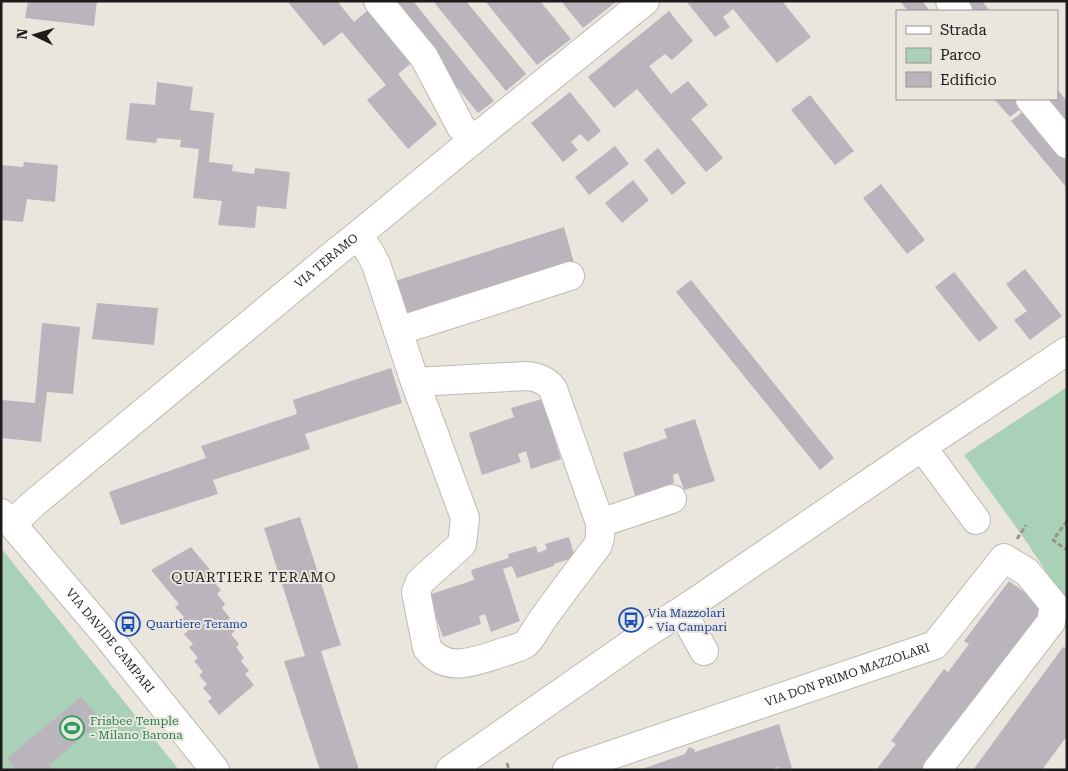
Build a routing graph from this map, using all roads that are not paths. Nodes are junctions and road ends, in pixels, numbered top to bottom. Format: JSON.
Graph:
{"nodes":[{"id":1,"x":378,"y":1,"type":"edge"},
{"id":2,"x":645,"y":1,"type":"edge"},
{"id":3,"x":1031,"y":100,"type":"edge"},
{"id":4,"x":473,"y":140,"type":"junction"},
{"id":5,"x":1067,"y":144,"type":"edge"},
{"id":6,"x":358,"y":236,"type":"junction"},
{"id":7,"x":570,"y":276,"type":"dead end"},
{"id":8,"x":398,"y":331,"type":"junction"},
{"id":9,"x":1067,"y":351,"type":"edge"},
{"id":10,"x":414,"y":382,"type":"junction"},
{"id":11,"x":922,"y":447,"type":"junction"},
{"id":12,"x":672,"y":499,"type":"dead end"},
{"id":13,"x":7,"y":519,"type":"edge"},
{"id":14,"x":976,"y":520,"type":"dead end"},
{"id":15,"x":600,"y":523,"type":"junction"},
{"id":16,"x":682,"y":611,"type":"junction"},
{"id":17,"x":704,"y":651,"type":"dead end"},
{"id":18,"x":215,"y":770,"type":"edge"},
{"id":19,"x":450,"y":770,"type":"edge"},
{"id":20,"x":567,"y":770,"type":"edge"},
{"id":21,"x":937,"y":770,"type":"edge"}],
"edges":[{"from":1,"to":4,"type":"street"},
{"from":2,"to":4,"type":"street","name":"VIA TERAMO"},
{"from":3,"to":5,"type":"street"},
{"from":4,"to":6,"type":"street","name":"VIA TERAMO"},
{"from":6,"to":8,"type":"street"},
{"from":6,"to":13,"type":"street","name":"VIA TERAMO"},
{"from":7,"to":8,"type":"street"},
{"from":8,"to":10,"type":"street"},
{"from":9,"to":11,"type":"street"},
{"from":10,"to":15,"type":"street"},
{"from":10,"to":15,"type":"street"},
{"from":11,"to":14,"type":"street"},
{"from":11,"to":16,"type":"street"},
{"from":12,"to":15,"type":"street"},
{"from":13,"to":18,"type":"street","name":"VIA DAVIDE CAMPARI"},
{"from":16,"to":17,"type":"street"},
{"from":16,"to":19,"type":"street"},
{"from":20,"to":21,"type":"street","name":"VIA DON PRIMO MAZZOLARI"}]}
